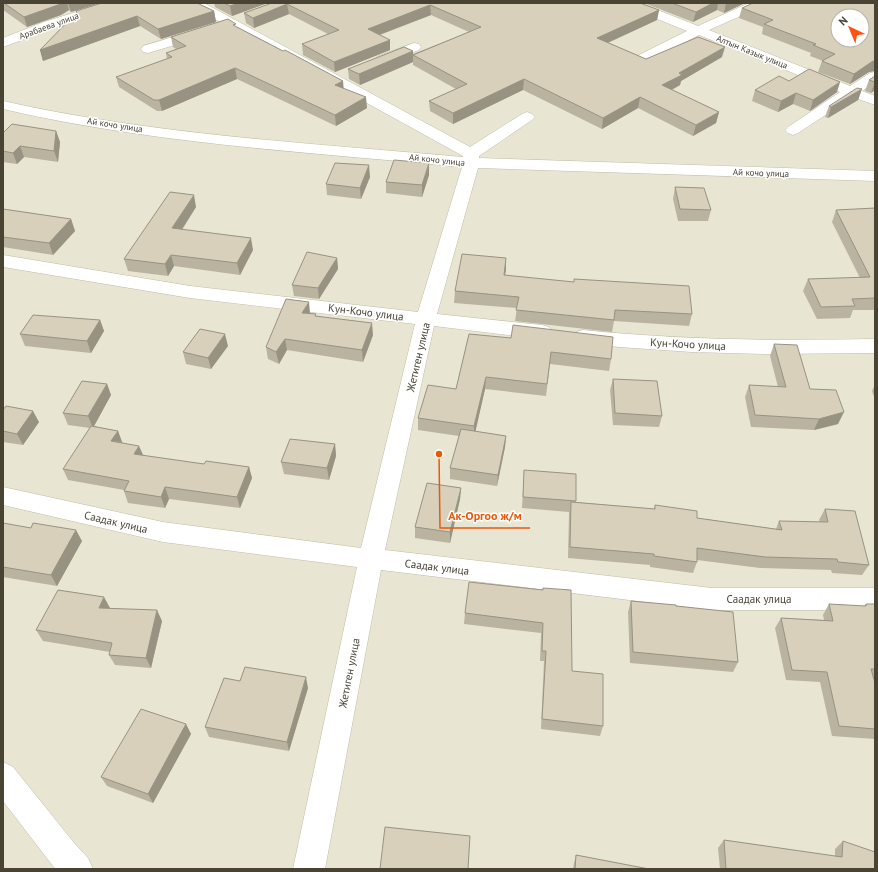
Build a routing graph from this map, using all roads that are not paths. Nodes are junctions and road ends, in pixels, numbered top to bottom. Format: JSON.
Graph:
{"nodes":[{"id":1,"x":118,"y":3,"type":"edge"},
{"id":2,"x":195,"y":3,"type":"edge"},
{"id":3,"x":629,"y":3,"type":"edge"},
{"id":4,"x":757,"y":4,"type":"edge"},
{"id":5,"x":238,"y":20,"type":"junction"},
{"id":6,"x":697,"y":31,"type":"junction"},
{"id":7,"x":3,"y":43,"type":"edge"},
{"id":8,"x":414,"y":47,"type":"dead end"},
{"id":9,"x":148,"y":49,"type":"dead end"},
{"id":10,"x":638,"y":61,"type":"edge"},
{"id":11,"x":371,"y":64,"type":"edge"},
{"id":12,"x":875,"y":76,"type":"edge"},
{"id":13,"x":851,"y":91,"type":"junction"},
{"id":14,"x":875,"y":101,"type":"edge"},
{"id":15,"x":3,"y":105,"type":"edge"},
{"id":16,"x":527,"y":117,"type":"dead end"},
{"id":17,"x":793,"y":130,"type":"dead end"},
{"id":18,"x":471,"y":159,"type":"junction"},
{"id":19,"x":875,"y":176,"type":"edge"},
{"id":20,"x":3,"y":262,"type":"edge"},
{"id":21,"x":426,"y":319,"type":"junction"},
{"id":22,"x":875,"y":346,"type":"edge"},
{"id":23,"x":3,"y":496,"type":"edge"},
{"id":24,"x":371,"y":559,"type":"junction"},
{"id":25,"x":875,"y":599,"type":"edge"},
{"id":26,"x":3,"y":777,"type":"edge"},
{"id":27,"x":78,"y":869,"type":"edge"},
{"id":28,"x":309,"y":869,"type":"edge"}],
"edges":[{"from":1,"to":7,"type":"street","name":"Арабаева улица"},
{"from":2,"to":5,"type":"street"},
{"from":3,"to":6,"type":"street","name":"Алтын Казык улица"},
{"from":4,"to":6,"type":"street"},
{"from":5,"to":9,"type":"street"},
{"from":5,"to":18,"type":"street"},
{"from":6,"to":10,"type":"street"},
{"from":6,"to":13,"type":"street","name":"Алтын Казык улица"},
{"from":8,"to":11,"type":"street"},
{"from":12,"to":13,"type":"street"},
{"from":13,"to":14,"type":"street","name":"Алтын Казык улица"},
{"from":13,"to":17,"type":"street"},
{"from":15,"to":18,"type":"street","name":"Ай кочо улица"},
{"from":16,"to":18,"type":"street"},
{"from":18,"to":19,"type":"street","name":"Ай кочо улица"},
{"from":18,"to":21,"type":"street","name":"Жетиген улица"},
{"from":20,"to":21,"type":"street","name":"Кун-Кочо улица"},
{"from":21,"to":22,"type":"street","name":"Кун-Кочо улица"},
{"from":21,"to":24,"type":"street","name":"Жетиген улица"},
{"from":23,"to":24,"type":"street","name":"Саадак улица"},
{"from":24,"to":25,"type":"street","name":"Саадак улица"},
{"from":24,"to":28,"type":"street","name":"Жетиген улица"},
{"from":26,"to":27,"type":"street"}]}
